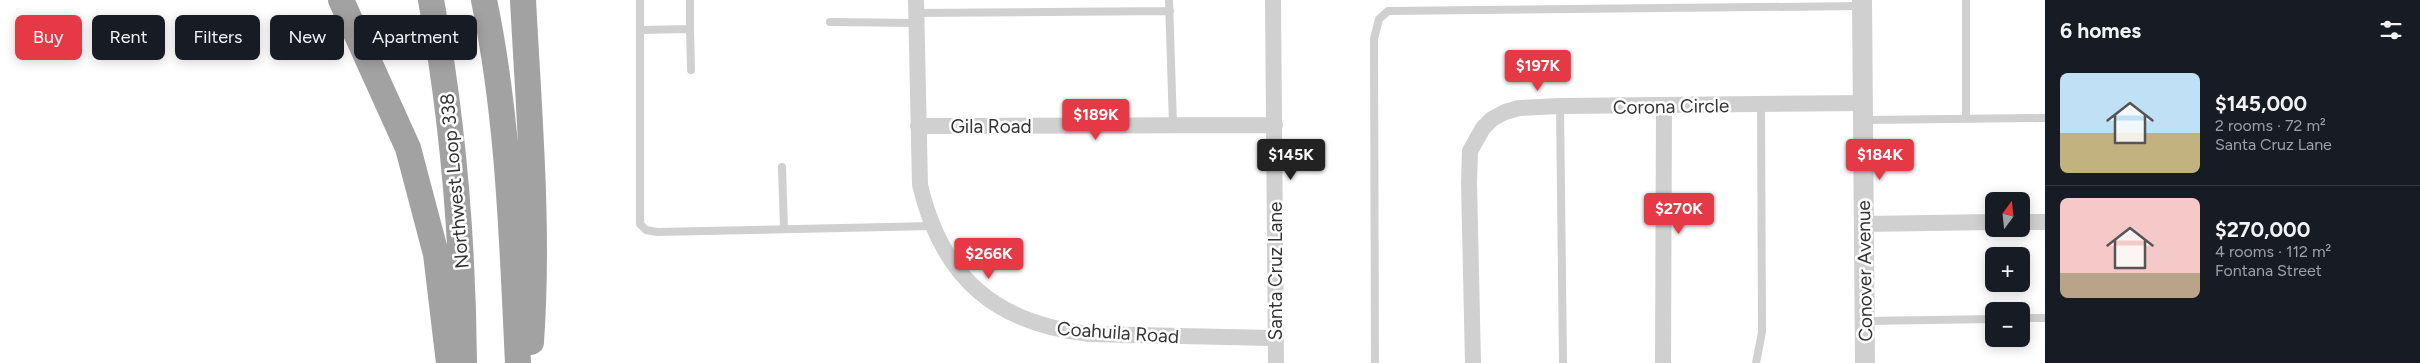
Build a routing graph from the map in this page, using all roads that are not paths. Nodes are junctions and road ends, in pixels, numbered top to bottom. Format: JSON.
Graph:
{"nodes":[{"id":1,"x":341,"y":0,"type":"edge"},
{"id":2,"x":430,"y":0,"type":"edge"},
{"id":3,"x":484,"y":0,"type":"edge"},
{"id":4,"x":523,"y":0,"type":"edge"},
{"id":5,"x":532,"y":0,"type":"edge"},
{"id":6,"x":640,"y":0,"type":"edge"},
{"id":7,"x":690,"y":0,"type":"edge"},
{"id":8,"x":1169,"y":0,"type":"edge"},
{"id":9,"x":1273,"y":0,"type":"edge"},
{"id":10,"x":1966,"y":0,"type":"edge"},
{"id":11,"x":1862,"y":3,"type":"edge"},
{"id":12,"x":1170,"y":11,"type":"junction"},
{"id":13,"x":916,"y":12,"type":"edge"},
{"id":14,"x":830,"y":22,"type":"dead end"},
{"id":15,"x":690,"y":28,"type":"junction"},
{"id":16,"x":640,"y":30,"type":"junction"},
{"id":17,"x":691,"y":70,"type":"dead end"},
{"id":18,"x":1761,"y":105,"type":"junction"},
{"id":19,"x":1560,"y":106,"type":"junction"},
{"id":20,"x":1664,"y":106,"type":"junction"},
{"id":21,"x":1863,"y":111,"type":"junction"},
{"id":22,"x":2045,"y":118,"type":"edge"},
{"id":23,"x":529,"y":119,"type":"junction"},
{"id":24,"x":1966,"y":119,"type":"junction"},
{"id":25,"x":1173,"y":125,"type":"junction"},
{"id":26,"x":1275,"y":125,"type":"junction"},
{"id":27,"x":918,"y":126,"type":"junction"},
{"id":28,"x":782,"y":167,"type":"dead end"},
{"id":29,"x":1985,"y":222,"type":"edge"},
{"id":30,"x":2030,"y":222,"type":"edge"},
{"id":31,"x":2045,"y":222,"type":"edge"},
{"id":32,"x":1863,"y":224,"type":"junction"},
{"id":33,"x":932,"y":226,"type":"junction"},
{"id":34,"x":784,"y":229,"type":"junction"},
{"id":35,"x":2030,"y":318,"type":"edge"},
{"id":36,"x":2045,"y":318,"type":"edge"},
{"id":37,"x":1985,"y":319,"type":"edge"},
{"id":38,"x":1864,"y":321,"type":"junction"},
{"id":39,"x":1276,"y":338,"type":"junction"},
{"id":40,"x":449,"y":363,"type":"edge"},
{"id":41,"x":464,"y":363,"type":"edge"},
{"id":42,"x":518,"y":363,"type":"edge"},
{"id":43,"x":530,"y":363,"type":"edge"},
{"id":44,"x":1276,"y":363,"type":"edge"},
{"id":45,"x":1374,"y":363,"type":"edge"},
{"id":46,"x":1472,"y":363,"type":"edge"},
{"id":47,"x":1563,"y":363,"type":"edge"},
{"id":48,"x":1663,"y":363,"type":"edge"},
{"id":49,"x":1756,"y":363,"type":"edge"},
{"id":50,"x":1865,"y":363,"type":"edge"}],
"edges":[{"from":1,"to":40,"type":"highway"},
{"from":2,"to":41,"type":"highway","name":"Northwest Loop 338"},
{"from":3,"to":42,"type":"highway"},
{"from":4,"to":23,"type":"highway"},
{"from":5,"to":23,"type":"highway"},
{"from":6,"to":16,"type":"lane"},
{"from":7,"to":15,"type":"lane"},
{"from":8,"to":12,"type":"lane"},
{"from":9,"to":26,"type":"street","name":"Santa Cruz Lane"},
{"from":10,"to":24,"type":"lane"},
{"from":11,"to":21,"type":"street","name":"Conover Avenue"},
{"from":11,"to":45,"type":"lane"},
{"from":12,"to":13,"type":"lane"},
{"from":12,"to":25,"type":"lane"},
{"from":13,"to":14,"type":"lane"},
{"from":13,"to":27,"type":"street","name":"Coahuila Road"},
{"from":15,"to":16,"type":"lane"},
{"from":15,"to":17,"type":"lane"},
{"from":16,"to":34,"type":"lane"},
{"from":18,"to":20,"type":"street","name":"Corona Circle"},
{"from":18,"to":21,"type":"street","name":"Corona Circle"},
{"from":18,"to":49,"type":"lane"},
{"from":19,"to":20,"type":"street","name":"Corona Circle"},
{"from":19,"to":46,"type":"street","name":"Corona Circle"},
{"from":19,"to":47,"type":"lane"},
{"from":20,"to":48,"type":"street"},
{"from":21,"to":24,"type":"lane"},
{"from":21,"to":32,"type":"street","name":"Conover Avenue"},
{"from":22,"to":24,"type":"lane"},
{"from":23,"to":43,"type":"highway"},
{"from":25,"to":26,"type":"street","name":"Gila Road"},
{"from":25,"to":27,"type":"street","name":"Gila Road"},
{"from":26,"to":39,"type":"street","name":"Santa Cruz Lane"},
{"from":27,"to":33,"type":"street","name":"Coahuila Road"},
{"from":28,"to":34,"type":"lane"},
{"from":29,"to":32,"type":"street"},
{"from":30,"to":31,"type":"street"},
{"from":32,"to":38,"type":"street","name":"Conover Avenue"},
{"from":33,"to":34,"type":"lane"},
{"from":33,"to":39,"type":"street","name":"Coahuila Road"},
{"from":35,"to":36,"type":"lane"},
{"from":37,"to":38,"type":"lane"},
{"from":38,"to":50,"type":"street","name":"Conover Avenue"},
{"from":39,"to":44,"type":"street","name":"Santa Cruz Lane"}]}
